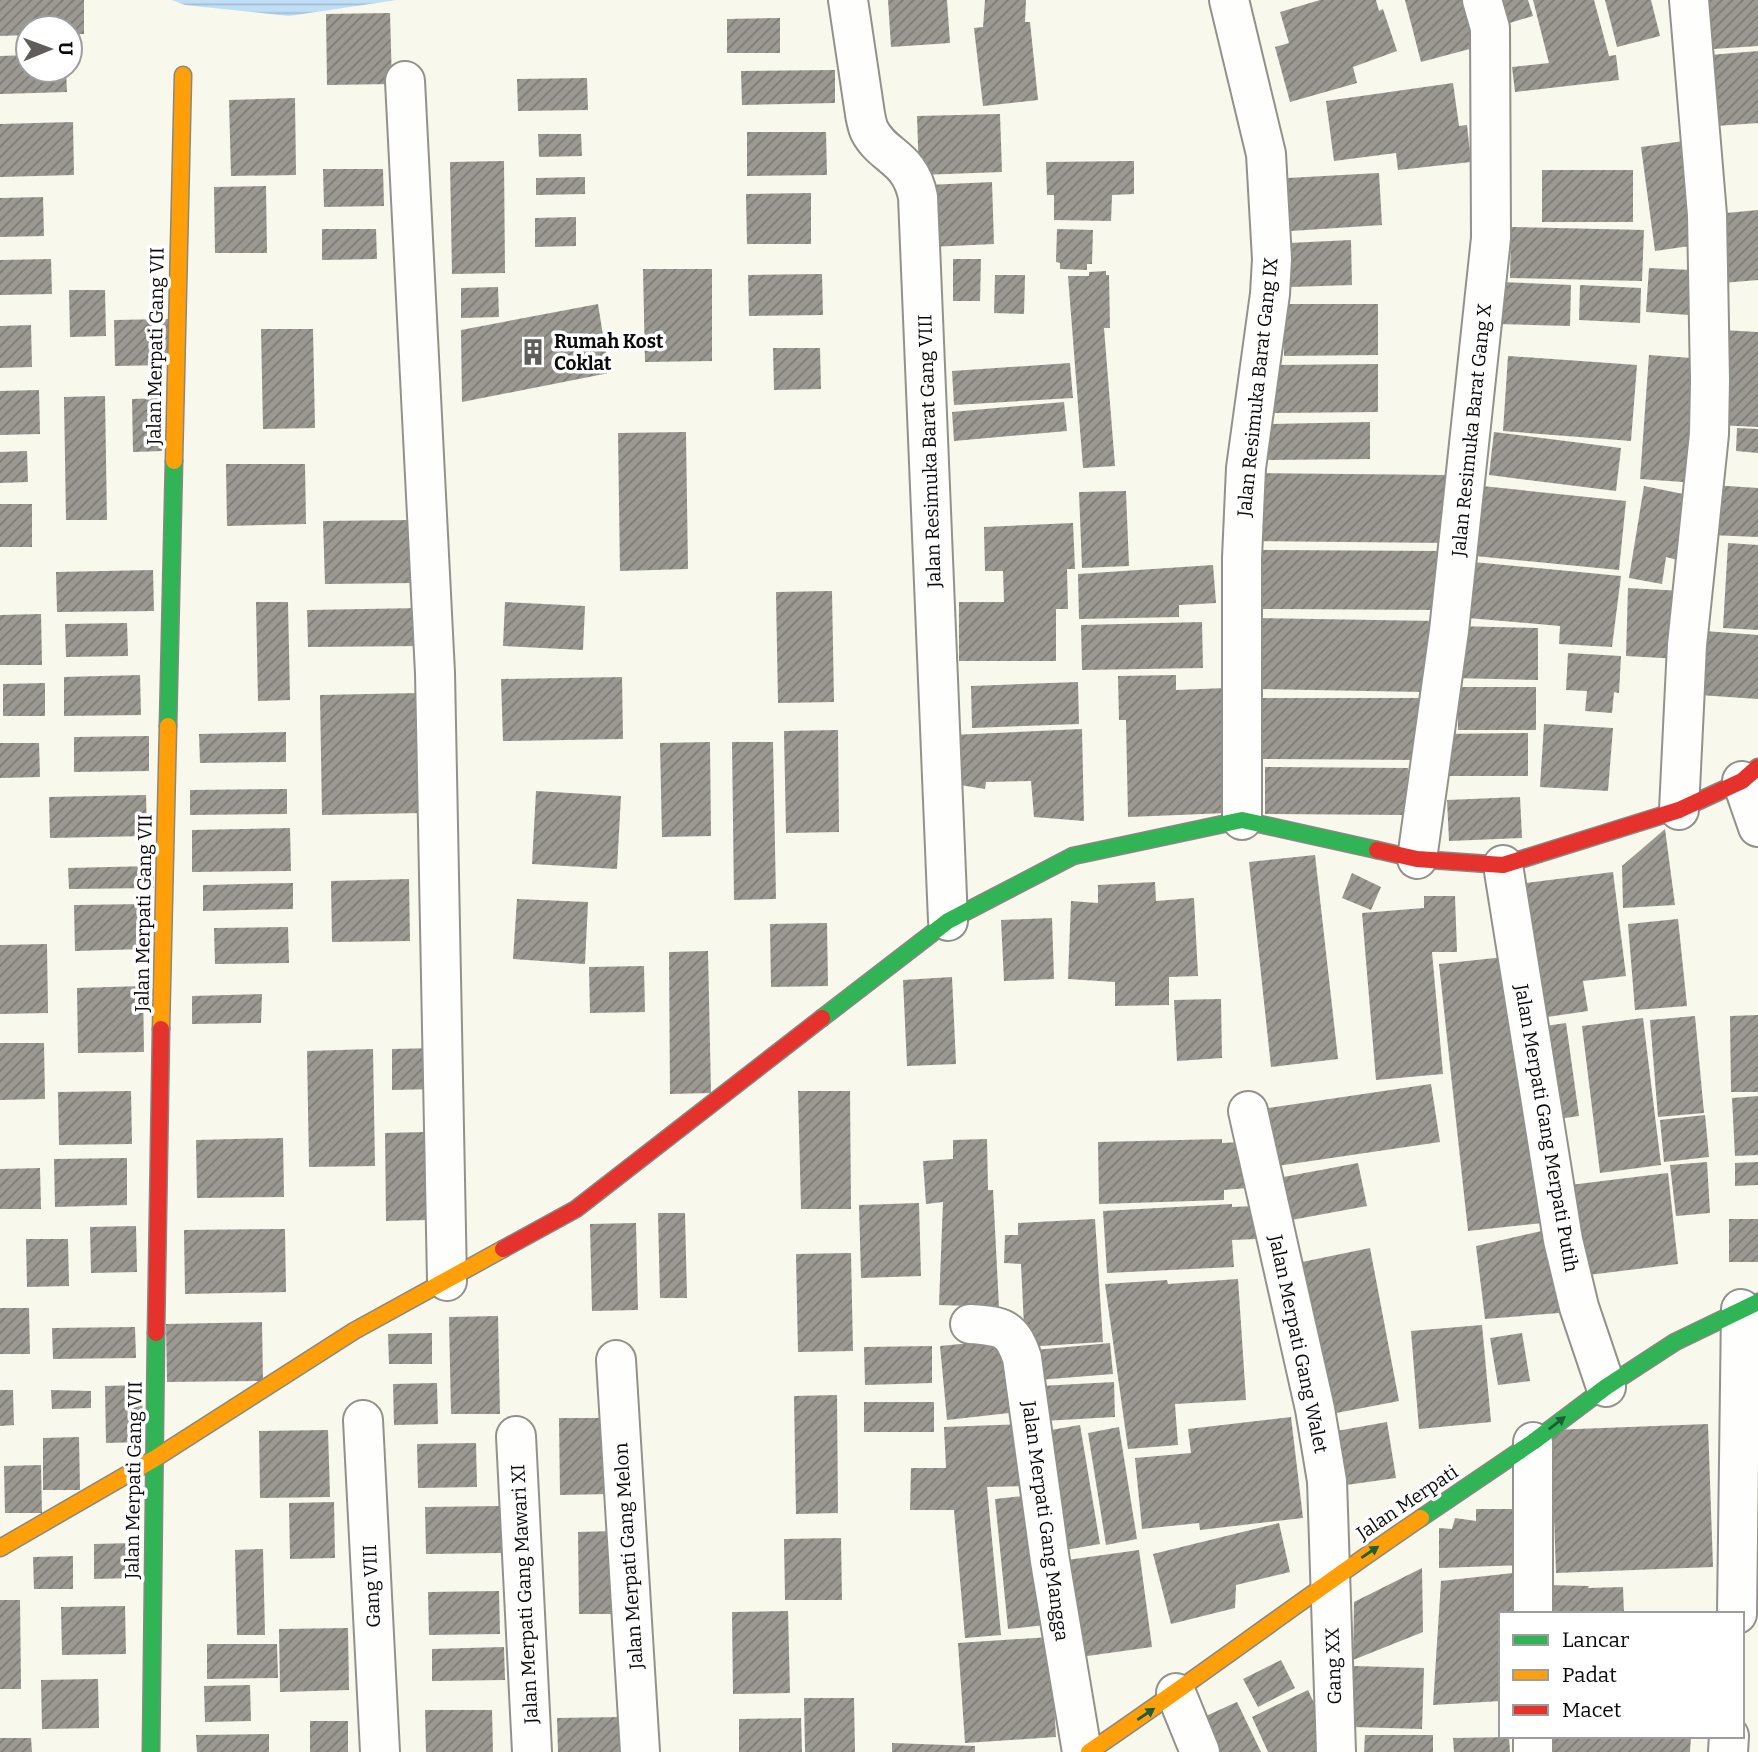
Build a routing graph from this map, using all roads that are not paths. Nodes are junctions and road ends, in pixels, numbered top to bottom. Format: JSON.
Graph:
{"nodes":[{"id":1,"x":849,"y":0,"type":"edge"},
{"id":2,"x":1229,"y":0,"type":"edge"},
{"id":3,"x":1482,"y":0,"type":"edge"},
{"id":4,"x":1689,"y":0,"type":"edge"},
{"id":5,"x":183,"y":75,"type":"dead end"},
{"id":6,"x":405,"y":81,"type":"dead end"},
{"id":7,"x":1750,"y":774,"type":"edge"},
{"id":8,"x":1679,"y":810,"type":"junction"},
{"id":9,"x":1242,"y":820,"type":"junction"},
{"id":10,"x":1758,"y":827,"type":"edge"},
{"id":11,"x":1417,"y":859,"type":"junction"},
{"id":12,"x":1503,"y":865,"type":"junction"},
{"id":13,"x":948,"y":921,"type":"junction"},
{"id":14,"x":1248,"y":1111,"type":"dead end"},
{"id":15,"x":447,"y":1281,"type":"junction"},
{"id":16,"x":1749,"y":1305,"type":"edge"},
{"id":17,"x":970,"y":1324,"type":"dead end"},
{"id":18,"x":616,"y":1360,"type":"dead end"},
{"id":19,"x":1606,"y":1387,"type":"junction"},
{"id":20,"x":363,"y":1420,"type":"dead end"},
{"id":21,"x":516,"y":1436,"type":"dead end"},
{"id":22,"x":1533,"y":1442,"type":"junction"},
{"id":23,"x":154,"y":1459,"type":"junction"},
{"id":24,"x":0,"y":1548,"type":"edge"},
{"id":25,"x":1329,"y":1580,"type":"junction"},
{"id":26,"x":1533,"y":1612,"type":"edge"},
{"id":27,"x":1737,"y":1612,"type":"edge"},
{"id":28,"x":1176,"y":1693,"type":"junction"},
{"id":29,"x":151,"y":1752,"type":"edge"},
{"id":30,"x":380,"y":1752,"type":"edge"},
{"id":31,"x":532,"y":1752,"type":"edge"},
{"id":32,"x":640,"y":1752,"type":"edge"},
{"id":33,"x":1082,"y":1752,"type":"edge"},
{"id":34,"x":1089,"y":1752,"type":"edge"},
{"id":35,"x":1200,"y":1752,"type":"edge"},
{"id":36,"x":1336,"y":1752,"type":"edge"}],
"edges":[{"from":1,"to":13,"type":"street","name":"Jalan Resimuka Barat Gang VIII"},
{"from":2,"to":9,"type":"street","name":"Jalan Resimuka Barat Gang IX"},
{"from":3,"to":11,"type":"street","name":"Jalan Resimuka Barat Gang X"},
{"from":4,"to":8,"type":"street"},
{"from":5,"to":23,"type":"street","name":"Jalan Merpati Gang VII"},
{"from":6,"to":15,"type":"street"},
{"from":7,"to":8,"type":"street"},
{"from":7,"to":10,"type":"street"},
{"from":8,"to":12,"type":"street"},
{"from":9,"to":11,"type":"street"},
{"from":9,"to":13,"type":"street"},
{"from":11,"to":12,"type":"street"},
{"from":12,"to":19,"type":"street","name":"Jalan Merpati Gang Merpati Putih"},
{"from":13,"to":15,"type":"street"},
{"from":14,"to":25,"type":"street","name":"Jalan Merpati Gang Walet"},
{"from":15,"to":23,"type":"street"},
{"from":16,"to":19,"type":"street","name":"Jalan Merpati"},
{"from":16,"to":27,"type":"street"},
{"from":17,"to":33,"type":"street","name":"Jalan Merpati Gang Mangga"},
{"from":18,"to":32,"type":"street","name":"Jalan Merpati Gang Melon"},
{"from":22,"to":19,"type":"street","name":"Jalan Merpati","one_way":true},
{"from":20,"to":30,"type":"street","name":"Gang VIII"},
{"from":21,"to":31,"type":"street","name":"Jalan Merpati Gang Mawari XI"},
{"from":25,"to":22,"type":"street","name":"Jalan Merpati","one_way":true},
{"from":22,"to":26,"type":"street"},
{"from":23,"to":24,"type":"street"},
{"from":23,"to":29,"type":"street","name":"Jalan Merpati Gang VII"},
{"from":25,"to":28,"type":"street","name":"Jalan Merpati"},
{"from":25,"to":36,"type":"street","name":"Gang XX"},
{"from":34,"to":28,"type":"street","name":"Jalan Merpati","one_way":true},
{"from":28,"to":35,"type":"street"}]}
